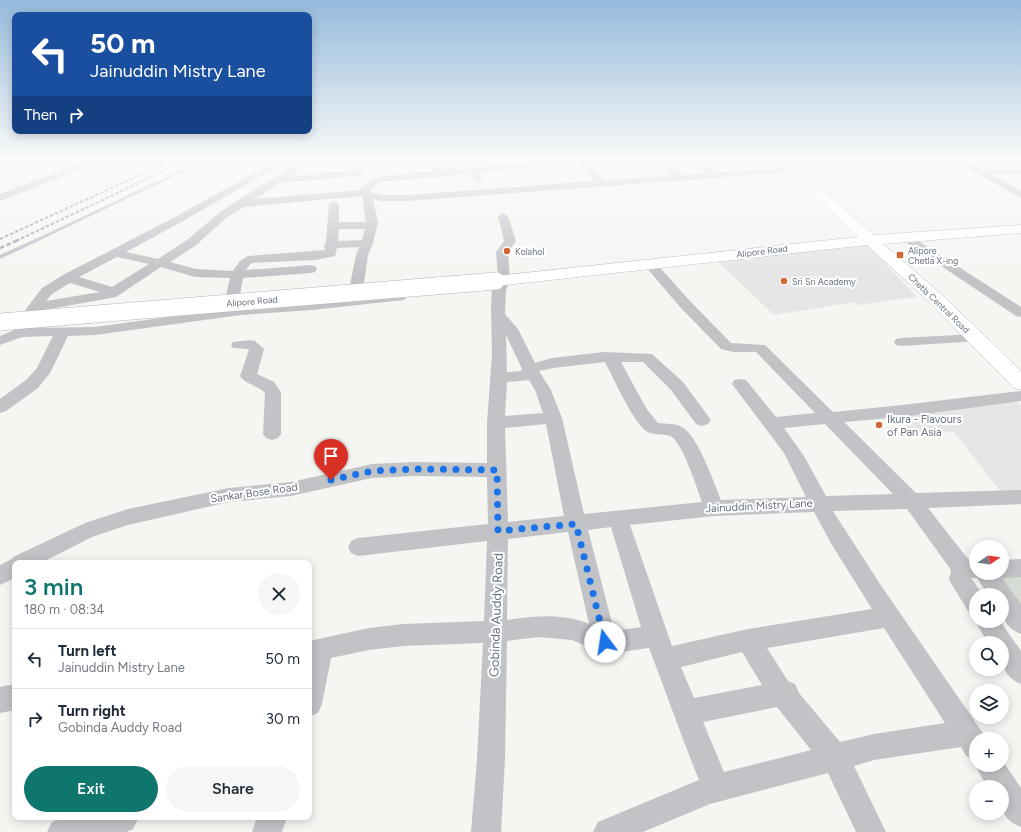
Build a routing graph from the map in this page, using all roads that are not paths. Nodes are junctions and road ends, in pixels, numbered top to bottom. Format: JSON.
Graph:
{"nodes":[{"id":1,"x":214,"y":199,"type":"edge"},
{"id":2,"x":247,"y":199,"type":"edge"},
{"id":3,"x":304,"y":199,"type":"edge"},
{"id":4,"x":365,"y":199,"type":"edge"},
{"id":5,"x":827,"y":199,"type":"edge"},
{"id":6,"x":239,"y":204,"type":"junction"},
{"id":7,"x":334,"y":204,"type":"dead end"},
{"id":8,"x":503,"y":216,"type":"dead end"},
{"id":9,"x":371,"y":225,"type":"junction"},
{"id":10,"x":333,"y":226,"type":"junction"},
{"id":11,"x":1021,"y":229,"type":"edge"},
{"id":12,"x":905,"y":237,"type":"junction"},
{"id":13,"x":870,"y":240,"type":"junction"},
{"id":14,"x":367,"y":243,"type":"junction"},
{"id":15,"x":330,"y":245,"type":"junction"},
{"id":16,"x":116,"y":253,"type":"junction"},
{"id":17,"x":160,"y":263,"type":"junction"},
{"id":18,"x":650,"y":264,"type":"junction"},
{"id":19,"x":312,"y":269,"type":"dead end"},
{"id":20,"x":237,"y":275,"type":"junction"},
{"id":21,"x":68,"y":278,"type":"junction"},
{"id":22,"x":499,"y":282,"type":"junction"},
{"id":23,"x":356,"y":290,"type":"junction"},
{"id":24,"x":114,"y":292,"type":"junction"},
{"id":25,"x":232,"y":300,"type":"junction"},
{"id":26,"x":36,"y":307,"type":"junction"},
{"id":27,"x":1021,"y":313,"type":"edge"},
{"id":28,"x":0,"y":315,"type":"edge"},
{"id":29,"x":499,"y":316,"type":"junction"},
{"id":30,"x":0,"y":322,"type":"edge"},
{"id":31,"x":20,"y":333,"type":"junction"},
{"id":32,"x":62,"y":333,"type":"junction"},
{"id":33,"x":975,"y":338,"type":"junction"},
{"id":34,"x":0,"y":341,"type":"edge"},
{"id":35,"x":901,"y":342,"type":"dead end"},
{"id":36,"x":238,"y":345,"type":"dead end"},
{"id":37,"x":611,"y":358,"type":"junction"},
{"id":38,"x":530,"y":369,"type":"junction"},
{"id":39,"x":499,"y":378,"type":"junction"},
{"id":40,"x":1021,"y":383,"type":"edge"},
{"id":41,"x":740,"y":384,"type":"dead end"},
{"id":42,"x":1021,"y":396,"type":"edge"},
{"id":43,"x":0,"y":407,"type":"edge"},
{"id":44,"x":828,"y":417,"type":"junction"},
{"id":45,"x":553,"y":418,"type":"junction"},
{"id":46,"x":702,"y":420,"type":"dead end"},
{"id":47,"x":496,"y":423,"type":"junction"},
{"id":48,"x":771,"y":423,"type":"junction"},
{"id":49,"x":272,"y":434,"type":"dead end"},
{"id":50,"x":497,"y":470,"type":"junction"},
{"id":51,"x":1021,"y":496,"type":"edge"},
{"id":52,"x":912,"y":501,"type":"junction"},
{"id":53,"x":818,"y":504,"type":"junction"},
{"id":54,"x":714,"y":508,"type":"junction"},
{"id":55,"x":618,"y":518,"type":"junction"},
{"id":56,"x":576,"y":524,"type":"junction"},
{"id":57,"x":498,"y":531,"type":"junction"},
{"id":58,"x":358,"y":547,"type":"dead end"},
{"id":59,"x":27,"y":560,"type":"edge"},
{"id":60,"x":1021,"y":568,"type":"edge"},
{"id":61,"x":12,"y":569,"type":"edge"},
{"id":62,"x":969,"y":569,"type":"edge"},
{"id":63,"x":1009,"y":569,"type":"edge"},
{"id":64,"x":0,"y":576,"type":"edge"},
{"id":65,"x":969,"y":594,"type":"edge"},
{"id":66,"x":1009,"y":606,"type":"edge"},
{"id":67,"x":888,"y":617,"type":"junction"},
{"id":68,"x":1021,"y":624,"type":"edge"},
{"id":69,"x":495,"y":632,"type":"junction"},
{"id":70,"x":656,"y":636,"type":"junction"},
{"id":71,"x":748,"y":640,"type":"junction"},
{"id":72,"x":605,"y":642,"type":"junction"},
{"id":73,"x":315,"y":651,"type":"edge"},
{"id":74,"x":1009,"y":654,"type":"edge"},
{"id":75,"x":666,"y":659,"type":"junction"},
{"id":76,"x":1021,"y":672,"type":"edge"},
{"id":77,"x":312,"y":678,"type":"edge"},
{"id":78,"x":780,"y":691,"type":"junction"},
{"id":79,"x":12,"y":698,"type":"edge"},
{"id":80,"x":0,"y":700,"type":"edge"},
{"id":81,"x":687,"y":712,"type":"junction"},
{"id":82,"x":969,"y":735,"type":"edge"},
{"id":83,"x":969,"y":739,"type":"edge"},
{"id":84,"x":835,"y":757,"type":"junction"},
{"id":85,"x":994,"y":772,"type":"edge"},
{"id":86,"x":717,"y":788,"type":"junction"},
{"id":87,"x":1021,"y":814,"type":"edge"},
{"id":88,"x":68,"y":820,"type":"edge"},
{"id":89,"x":123,"y":820,"type":"dead end"},
{"id":90,"x":271,"y":820,"type":"edge"},
{"id":91,"x":62,"y":832,"type":"edge"},
{"id":92,"x":267,"y":832,"type":"edge"},
{"id":93,"x":486,"y":832,"type":"edge"},
{"id":94,"x":608,"y":832,"type":"edge"},
{"id":95,"x":871,"y":832,"type":"edge"}],
"edges":[{"from":1,"to":16,"type":"street"},
{"from":2,"to":6,"type":"street"},
{"from":3,"to":6,"type":"street"},
{"from":4,"to":9,"type":"street"},
{"from":5,"to":13,"type":"main road","name":"Chetla Central Road"},
{"from":6,"to":17,"type":"street"},
{"from":7,"to":10,"type":"street"},
{"from":8,"to":22,"type":"street","name":"Gobinda Auddy Road"},
{"from":9,"to":10,"type":"street"},
{"from":9,"to":14,"type":"street"},
{"from":10,"to":15,"type":"street"},
{"from":11,"to":12,"type":"main road","name":"Alipore Road"},
{"from":12,"to":13,"type":"main road","name":"Alipore Road"},
{"from":12,"to":27,"type":"street"},
{"from":13,"to":18,"type":"main road","name":"Alipore Road"},
{"from":13,"to":33,"type":"main road","name":"Chetla Central Road"},
{"from":14,"to":15,"type":"street"},
{"from":14,"to":23,"type":"street"},
{"from":15,"to":20,"type":"street"},
{"from":16,"to":17,"type":"street"},
{"from":16,"to":21,"type":"street"},
{"from":17,"to":20,"type":"street"},
{"from":17,"to":24,"type":"street"},
{"from":18,"to":22,"type":"main road","name":"Alipore Road"},
{"from":18,"to":44,"type":"street"},
{"from":19,"to":20,"type":"street"},
{"from":20,"to":25,"type":"street"},
{"from":21,"to":24,"type":"street"},
{"from":21,"to":26,"type":"street"},
{"from":22,"to":23,"type":"main road","name":"Alipore Road","bridge":true},
{"from":22,"to":29,"type":"street","name":"Gobinda Auddy Road"},
{"from":22,"to":30,"type":"main road","name":"Alipore Road","bridge":true},
{"from":22,"to":32,"type":"street"},
{"from":23,"to":25,"type":"main road","name":"Alipore Road","bridge":true},
{"from":24,"to":26,"type":"street"},
{"from":25,"to":28,"type":"main road","name":"Alipore Road","bridge":true},
{"from":26,"to":31,"type":"street"},
{"from":29,"to":38,"type":"street"},
{"from":29,"to":39,"type":"street","name":"Gobinda Auddy Road"},
{"from":31,"to":32,"type":"street"},
{"from":31,"to":34,"type":"street"},
{"from":32,"to":43,"type":"street"},
{"from":33,"to":35,"type":"street"},
{"from":33,"to":40,"type":"main road","name":"Chetla Central Road"},
{"from":36,"to":49,"type":"street"},
{"from":37,"to":38,"type":"street"},
{"from":37,"to":46,"type":"street"},
{"from":37,"to":54,"type":"street"},
{"from":38,"to":39,"type":"street"},
{"from":38,"to":45,"type":"street"},
{"from":39,"to":47,"type":"street","name":"Gobinda Auddy Road"},
{"from":41,"to":48,"type":"street"},
{"from":42,"to":44,"type":"street"},
{"from":44,"to":48,"type":"street"},
{"from":44,"to":52,"type":"street"},
{"from":45,"to":47,"type":"street"},
{"from":45,"to":56,"type":"street"},
{"from":47,"to":50,"type":"street","name":"Gobinda Auddy Road"},
{"from":48,"to":53,"type":"street"},
{"from":50,"to":57,"type":"street","name":"Gobinda Auddy Road"},
{"from":50,"to":59,"type":"street","name":"Sankar Bose Road"},
{"from":51,"to":52,"type":"street","name":"Jainuddin Mistry Lane"},
{"from":52,"to":53,"type":"street","name":"Jainuddin Mistry Lane"},
{"from":52,"to":62,"type":"street"},
{"from":53,"to":54,"type":"street","name":"Jainuddin Mistry Lane"},
{"from":53,"to":67,"type":"street"},
{"from":54,"to":55,"type":"street","name":"Jainuddin Mistry Lane"},
{"from":55,"to":56,"type":"street","name":"Jainuddin Mistry Lane"},
{"from":55,"to":70,"type":"street"},
{"from":56,"to":57,"type":"street","name":"Jainuddin Mistry Lane"},
{"from":56,"to":72,"type":"street"},
{"from":57,"to":58,"type":"street","name":"Jainuddin Mistry Lane"},
{"from":57,"to":69,"type":"street","name":"Gobinda Auddy Road"},
{"from":60,"to":63,"type":"street"},
{"from":61,"to":64,"type":"street"},
{"from":62,"to":65,"type":"street"},
{"from":66,"to":68,"type":"street"},
{"from":67,"to":71,"type":"street"},
{"from":67,"to":82,"type":"street"},
{"from":69,"to":72,"type":"street"},
{"from":69,"to":73,"type":"street"},
{"from":69,"to":93,"type":"street","name":"Gobinda Auddy Road"},
{"from":70,"to":72,"type":"street"},
{"from":70,"to":75,"type":"street"},
{"from":71,"to":75,"type":"street"},
{"from":71,"to":78,"type":"street"},
{"from":73,"to":77,"type":"street"},
{"from":74,"to":76,"type":"street"},
{"from":75,"to":81,"type":"street"},
{"from":78,"to":81,"type":"street"},
{"from":78,"to":84,"type":"street"},
{"from":79,"to":80,"type":"street"},
{"from":81,"to":86,"type":"street"},
{"from":83,"to":84,"type":"street"},
{"from":84,"to":86,"type":"street"},
{"from":84,"to":95,"type":"street"},
{"from":85,"to":87,"type":"street"},
{"from":86,"to":94,"type":"street"},
{"from":88,"to":91,"type":"street"},
{"from":89,"to":91,"type":"street"},
{"from":90,"to":92,"type":"street"}]}
